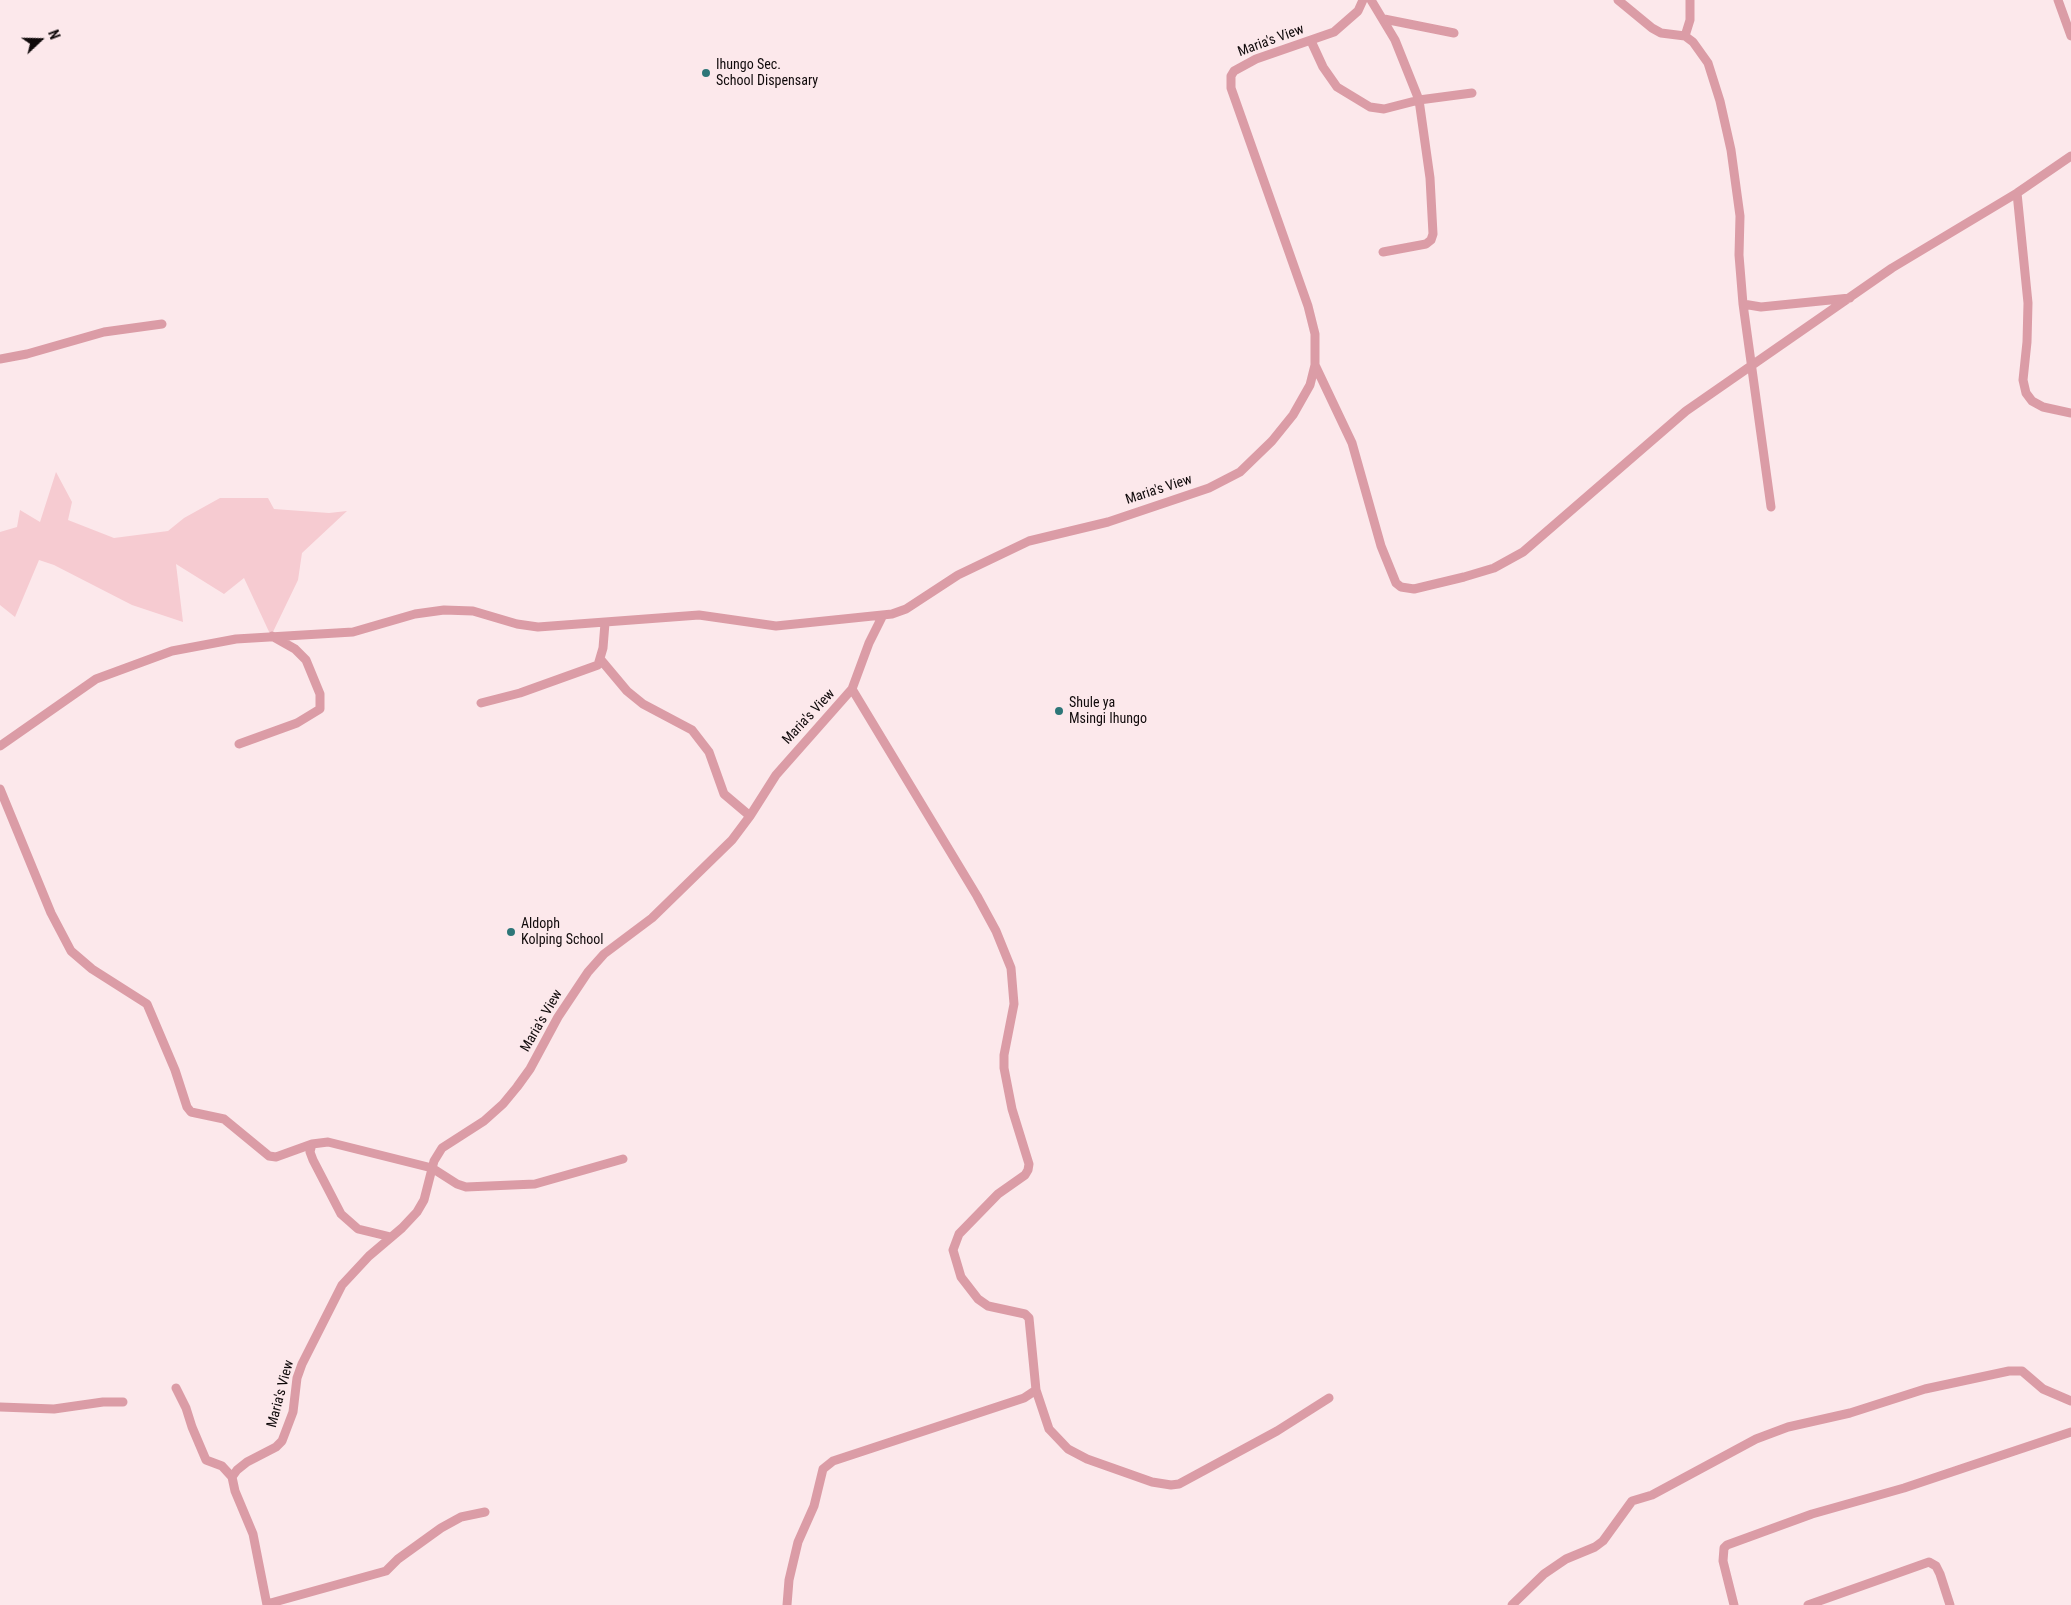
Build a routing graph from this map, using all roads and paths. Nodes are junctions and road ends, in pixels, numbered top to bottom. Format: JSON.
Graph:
{"nodes":[{"id":1,"x":1363,"y":0,"type":"edge"},
{"id":2,"x":1371,"y":0,"type":"edge"},
{"id":3,"x":1618,"y":0,"type":"edge"},
{"id":4,"x":1690,"y":0,"type":"edge"},
{"id":5,"x":2058,"y":0,"type":"edge"},
{"id":6,"x":1384,"y":19,"type":"junction"},
{"id":7,"x":1454,"y":33,"type":"dead end"},
{"id":8,"x":1685,"y":36,"type":"junction"},
{"id":9,"x":2071,"y":36,"type":"edge"},
{"id":10,"x":1312,"y":41,"type":"junction"},
{"id":11,"x":1472,"y":93,"type":"dead end"},
{"id":12,"x":1419,"y":100,"type":"junction"},
{"id":13,"x":2071,"y":156,"type":"edge"},
{"id":14,"x":2017,"y":193,"type":"junction"},
{"id":15,"x":2004,"y":200,"type":"junction"},
{"id":16,"x":2018,"y":206,"type":"junction"},
{"id":17,"x":1383,"y":252,"type":"dead end"},
{"id":18,"x":1850,"y":298,"type":"junction"},
{"id":19,"x":1743,"y":304,"type":"junction"},
{"id":20,"x":162,"y":324,"type":"dead end"},
{"id":21,"x":0,"y":359,"type":"edge"},
{"id":22,"x":1753,"y":364,"type":"junction"},
{"id":23,"x":1315,"y":366,"type":"junction"},
{"id":24,"x":2071,"y":414,"type":"edge"},
{"id":25,"x":1771,"y":507,"type":"dead end"},
{"id":26,"x":883,"y":615,"type":"junction"},
{"id":27,"x":605,"y":623,"type":"junction"},
{"id":28,"x":271,"y":636,"type":"junction"},
{"id":29,"x":600,"y":660,"type":"junction"},
{"id":30,"x":852,"y":689,"type":"junction"},
{"id":31,"x":481,"y":703,"type":"dead end"},
{"id":32,"x":239,"y":744,"type":"dead end"},
{"id":33,"x":0,"y":746,"type":"edge"},
{"id":34,"x":0,"y":789,"type":"edge"},
{"id":35,"x":750,"y":816,"type":"junction"},
{"id":36,"x":312,"y":1144,"type":"junction"},
{"id":37,"x":623,"y":1159,"type":"dead end"},
{"id":38,"x":432,"y":1168,"type":"junction"},
{"id":39,"x":391,"y":1236,"type":"junction"},
{"id":40,"x":176,"y":1388,"type":"dead end"},
{"id":41,"x":1036,"y":1390,"type":"junction"},
{"id":42,"x":1329,"y":1398,"type":"dead end"},
{"id":43,"x":123,"y":1402,"type":"dead end"},
{"id":44,"x":2071,"y":1402,"type":"edge"},
{"id":45,"x":0,"y":1407,"type":"edge"},
{"id":46,"x":2071,"y":1432,"type":"edge"},
{"id":47,"x":232,"y":1477,"type":"junction"},
{"id":48,"x":485,"y":1512,"type":"dead end"},
{"id":49,"x":267,"y":1605,"type":"edge"},
{"id":50,"x":786,"y":1605,"type":"edge"},
{"id":51,"x":1512,"y":1605,"type":"edge"},
{"id":52,"x":1734,"y":1605,"type":"edge"},
{"id":53,"x":1808,"y":1605,"type":"edge"},
{"id":54,"x":1950,"y":1605,"type":"edge"}],
"edges":[{"from":1,"to":10,"type":"street","name":"Maria's View"},
{"from":2,"to":6,"type":"street"},
{"from":3,"to":8,"type":"street"},
{"from":4,"to":8,"type":"street"},
{"from":5,"to":9,"type":"street"},
{"from":6,"to":7,"type":"street"},
{"from":6,"to":12,"type":"street"},
{"from":8,"to":19,"type":"street"},
{"from":10,"to":12,"type":"street"},
{"from":10,"to":23,"type":"street","name":"Maria's View"},
{"from":11,"to":12,"type":"street"},
{"from":12,"to":17,"type":"street"},
{"from":13,"to":14,"type":"street"},
{"from":14,"to":15,"type":"street"},
{"from":14,"to":16,"type":"street"},
{"from":15,"to":16,"type":"street"},
{"from":15,"to":18,"type":"street"},
{"from":16,"to":24,"type":"street"},
{"from":18,"to":19,"type":"street"},
{"from":18,"to":22,"type":"street"},
{"from":19,"to":22,"type":"street"},
{"from":20,"to":21,"type":"street"},
{"from":22,"to":23,"type":"street"},
{"from":22,"to":25,"type":"street"},
{"from":23,"to":26,"type":"street","name":"Maria's View"},
{"from":26,"to":27,"type":"street"},
{"from":26,"to":30,"type":"street","name":"Maria's View"},
{"from":27,"to":28,"type":"street"},
{"from":27,"to":29,"type":"street"},
{"from":28,"to":32,"type":"street"},
{"from":28,"to":33,"type":"street"},
{"from":29,"to":31,"type":"street"},
{"from":29,"to":35,"type":"street"},
{"from":30,"to":35,"type":"street","name":"Maria's View"},
{"from":30,"to":41,"type":"street"},
{"from":34,"to":36,"type":"street"},
{"from":35,"to":38,"type":"street","name":"Maria's View"},
{"from":36,"to":38,"type":"street"},
{"from":36,"to":39,"type":"street"},
{"from":37,"to":38,"type":"street"},
{"from":38,"to":39,"type":"street","name":"Maria's View"},
{"from":39,"to":47,"type":"street","name":"Maria's View"},
{"from":40,"to":47,"type":"street"},
{"from":41,"to":42,"type":"street"},
{"from":41,"to":50,"type":"street"},
{"from":43,"to":45,"type":"street"},
{"from":44,"to":51,"type":"street"},
{"from":46,"to":52,"type":"street"},
{"from":47,"to":49,"type":"street"},
{"from":48,"to":49,"type":"street"},
{"from":53,"to":54,"type":"street"}]}
